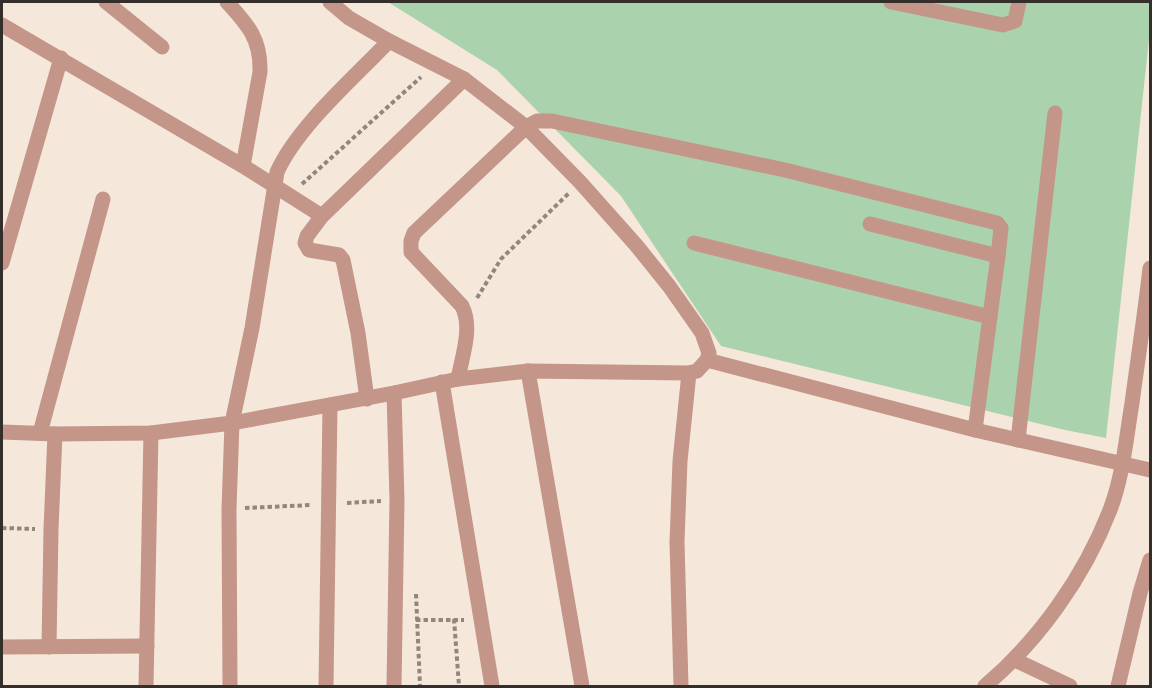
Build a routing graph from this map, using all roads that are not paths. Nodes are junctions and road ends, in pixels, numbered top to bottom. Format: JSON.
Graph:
{"nodes":[{"id":1,"x":106,"y":2,"type":"edge"},
{"id":2,"x":227,"y":2,"type":"edge"},
{"id":3,"x":330,"y":2,"type":"edge"},
{"id":4,"x":891,"y":2,"type":"edge"},
{"id":5,"x":1019,"y":2,"type":"edge"},
{"id":6,"x":2,"y":25,"type":"edge"},
{"id":7,"x":389,"y":41,"type":"junction"},
{"id":8,"x":162,"y":47,"type":"dead end"},
{"id":9,"x":61,"y":58,"type":"junction"},
{"id":10,"x":464,"y":79,"type":"junction"},
{"id":11,"x":1055,"y":113,"type":"dead end"},
{"id":12,"x":526,"y":127,"type":"junction"},
{"id":13,"x":243,"y":166,"type":"junction"},
{"id":14,"x":274,"y":185,"type":"junction"},
{"id":15,"x":103,"y":198,"type":"dead end"},
{"id":16,"x":322,"y":216,"type":"junction"},
{"id":17,"x":870,"y":224,"type":"dead end"},
{"id":18,"x":694,"y":243,"type":"dead end"},
{"id":19,"x":998,"y":256,"type":"junction"},
{"id":20,"x":2,"y":263,"type":"edge"},
{"id":21,"x":1150,"y":268,"type":"edge"},
{"id":22,"x":990,"y":317,"type":"junction"},
{"id":23,"x":707,"y":360,"type":"junction"},
{"id":24,"x":528,"y":371,"type":"junction"},
{"id":25,"x":689,"y":373,"type":"junction"},
{"id":26,"x":458,"y":379,"type":"junction"},
{"id":27,"x":442,"y":382,"type":"junction"},
{"id":28,"x":394,"y":393,"type":"junction"},
{"id":29,"x":367,"y":399,"type":"junction"},
{"id":30,"x":330,"y":405,"type":"junction"},
{"id":31,"x":232,"y":423,"type":"junction"},
{"id":32,"x":975,"y":430,"type":"junction"},
{"id":33,"x":2,"y":432,"type":"edge"},
{"id":34,"x":39,"y":432,"type":"junction"},
{"id":35,"x":151,"y":433,"type":"junction"},
{"id":36,"x":56,"y":434,"type":"junction"},
{"id":37,"x":1018,"y":440,"type":"junction"},
{"id":38,"x":1123,"y":465,"type":"junction"},
{"id":39,"x":1150,"y":470,"type":"edge"},
{"id":40,"x":1150,"y":560,"type":"edge"},
{"id":41,"x":147,"y":645,"type":"junction"},
{"id":42,"x":49,"y":647,"type":"junction"},
{"id":43,"x":2,"y":648,"type":"edge"},
{"id":44,"x":1015,"y":660,"type":"junction"},
{"id":45,"x":146,"y":687,"type":"edge"},
{"id":46,"x":230,"y":687,"type":"edge"},
{"id":47,"x":326,"y":687,"type":"edge"},
{"id":48,"x":394,"y":687,"type":"edge"},
{"id":49,"x":492,"y":687,"type":"edge"},
{"id":50,"x":582,"y":687,"type":"edge"},
{"id":51,"x":681,"y":687,"type":"edge"},
{"id":52,"x":985,"y":687,"type":"edge"},
{"id":53,"x":1070,"y":687,"type":"edge"},
{"id":54,"x":1118,"y":687,"type":"edge"}],
"edges":[{"from":1,"to":8,"type":"street"},
{"from":2,"to":13,"type":"street"},
{"from":3,"to":7,"type":"street"},
{"from":4,"to":5,"type":"street"},
{"from":6,"to":9,"type":"street"},
{"from":7,"to":10,"type":"street"},
{"from":7,"to":14,"type":"street"},
{"from":9,"to":13,"type":"street"},
{"from":9,"to":20,"type":"street"},
{"from":10,"to":12,"type":"street"},
{"from":10,"to":16,"type":"street"},
{"from":11,"to":37,"type":"street"},
{"from":12,"to":19,"type":"street"},
{"from":12,"to":23,"type":"street"},
{"from":12,"to":26,"type":"street"},
{"from":13,"to":14,"type":"street"},
{"from":14,"to":16,"type":"street"},
{"from":14,"to":31,"type":"street"},
{"from":15,"to":34,"type":"street"},
{"from":16,"to":29,"type":"street"},
{"from":17,"to":19,"type":"street"},
{"from":18,"to":22,"type":"street"},
{"from":19,"to":22,"type":"street"},
{"from":21,"to":38,"type":"street"},
{"from":22,"to":32,"type":"street"},
{"from":23,"to":25,"type":"street"},
{"from":23,"to":32,"type":"street"},
{"from":24,"to":25,"type":"street"},
{"from":24,"to":26,"type":"street"},
{"from":24,"to":50,"type":"street"},
{"from":25,"to":51,"type":"street"},
{"from":26,"to":27,"type":"street"},
{"from":27,"to":28,"type":"street"},
{"from":27,"to":49,"type":"street"},
{"from":28,"to":29,"type":"street"},
{"from":28,"to":48,"type":"street"},
{"from":29,"to":30,"type":"street"},
{"from":30,"to":31,"type":"street"},
{"from":30,"to":47,"type":"street"},
{"from":31,"to":35,"type":"street"},
{"from":31,"to":46,"type":"street"},
{"from":32,"to":37,"type":"street"},
{"from":33,"to":34,"type":"street"},
{"from":34,"to":36,"type":"street"},
{"from":35,"to":36,"type":"street"},
{"from":35,"to":41,"type":"street"},
{"from":36,"to":42,"type":"street"},
{"from":37,"to":38,"type":"street"},
{"from":38,"to":39,"type":"street"},
{"from":38,"to":44,"type":"street"},
{"from":40,"to":54,"type":"street"},
{"from":41,"to":42,"type":"street"},
{"from":41,"to":45,"type":"street"},
{"from":42,"to":43,"type":"street"},
{"from":44,"to":52,"type":"street"},
{"from":44,"to":53,"type":"street"}]}
